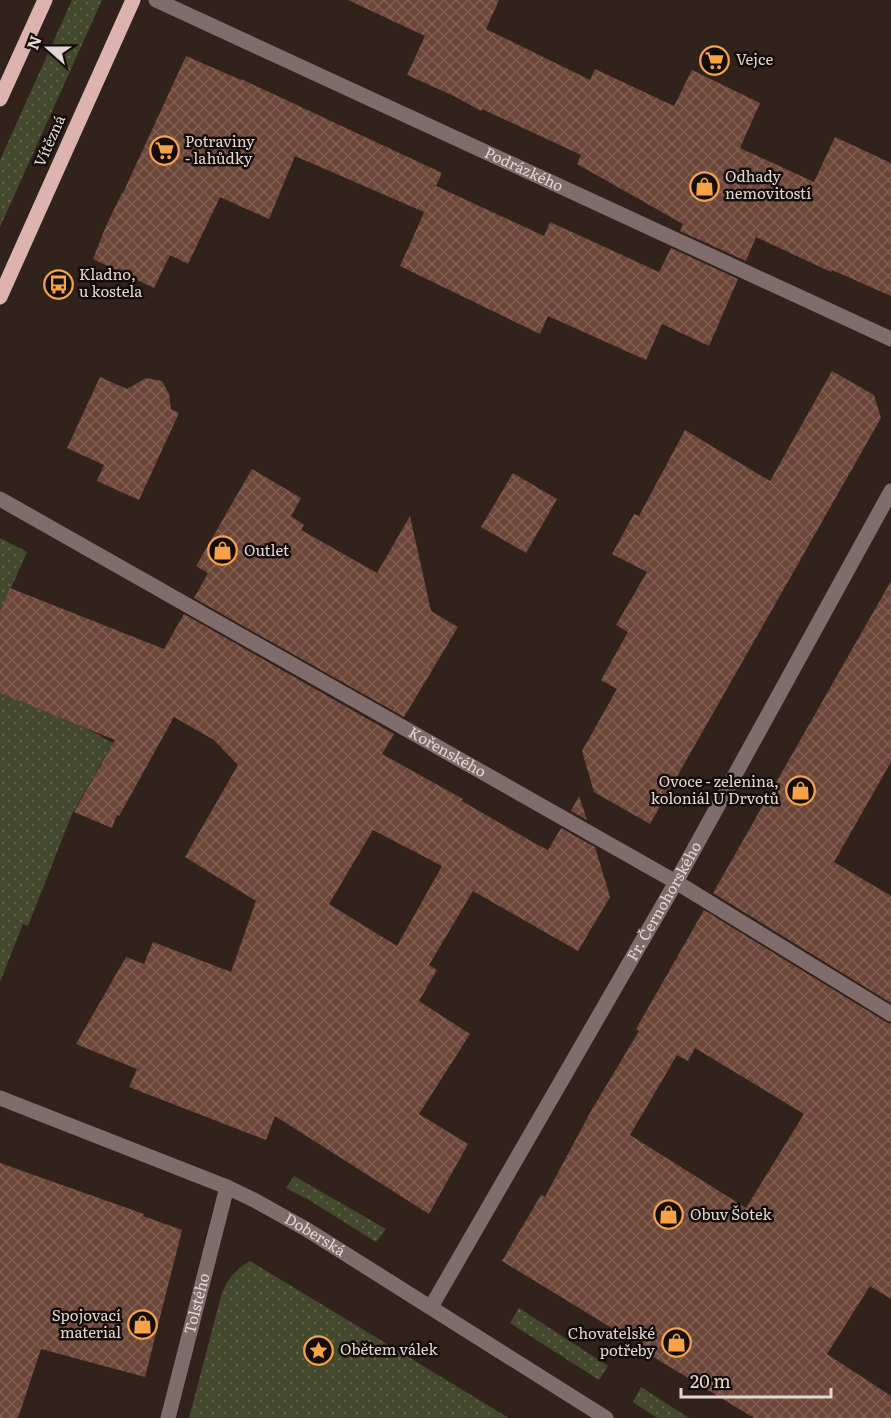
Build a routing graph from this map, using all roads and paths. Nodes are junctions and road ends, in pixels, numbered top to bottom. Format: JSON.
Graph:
{"nodes":[{"id":1,"x":45,"y":0,"type":"edge"},
{"id":2,"x":133,"y":0,"type":"edge"},
{"id":3,"x":156,"y":0,"type":"edge"},
{"id":4,"x":0,"y":99,"type":"edge"},
{"id":5,"x":0,"y":297,"type":"edge"},
{"id":6,"x":891,"y":339,"type":"edge"},
{"id":7,"x":891,"y":491,"type":"edge"},
{"id":8,"x":0,"y":499,"type":"edge"},
{"id":9,"x":676,"y":882,"type":"junction"},
{"id":10,"x":891,"y":1014,"type":"edge"},
{"id":11,"x":0,"y":1098,"type":"edge"},
{"id":12,"x":227,"y":1187,"type":"junction"},
{"id":13,"x":431,"y":1307,"type":"junction"},
{"id":14,"x":168,"y":1418,"type":"edge"},
{"id":15,"x":606,"y":1418,"type":"edge"}],
"edges":[{"from":1,"to":4,"type":"main road"},
{"from":2,"to":5,"type":"main road","name":"Vítězná"},
{"from":3,"to":6,"type":"street","name":"Podrázkého"},
{"from":7,"to":9,"type":"street","name":"Fr. Černohorského"},
{"from":8,"to":9,"type":"street","name":"Kořenského"},
{"from":9,"to":10,"type":"street","name":"Kořenského"},
{"from":9,"to":13,"type":"street","name":"Fr. Černohorského"},
{"from":11,"to":12,"type":"street","name":"Doberská"},
{"from":12,"to":13,"type":"street","name":"Doberská"},
{"from":12,"to":14,"type":"street","name":"Tolstého"},
{"from":13,"to":15,"type":"street","name":"Doberská"}]}
